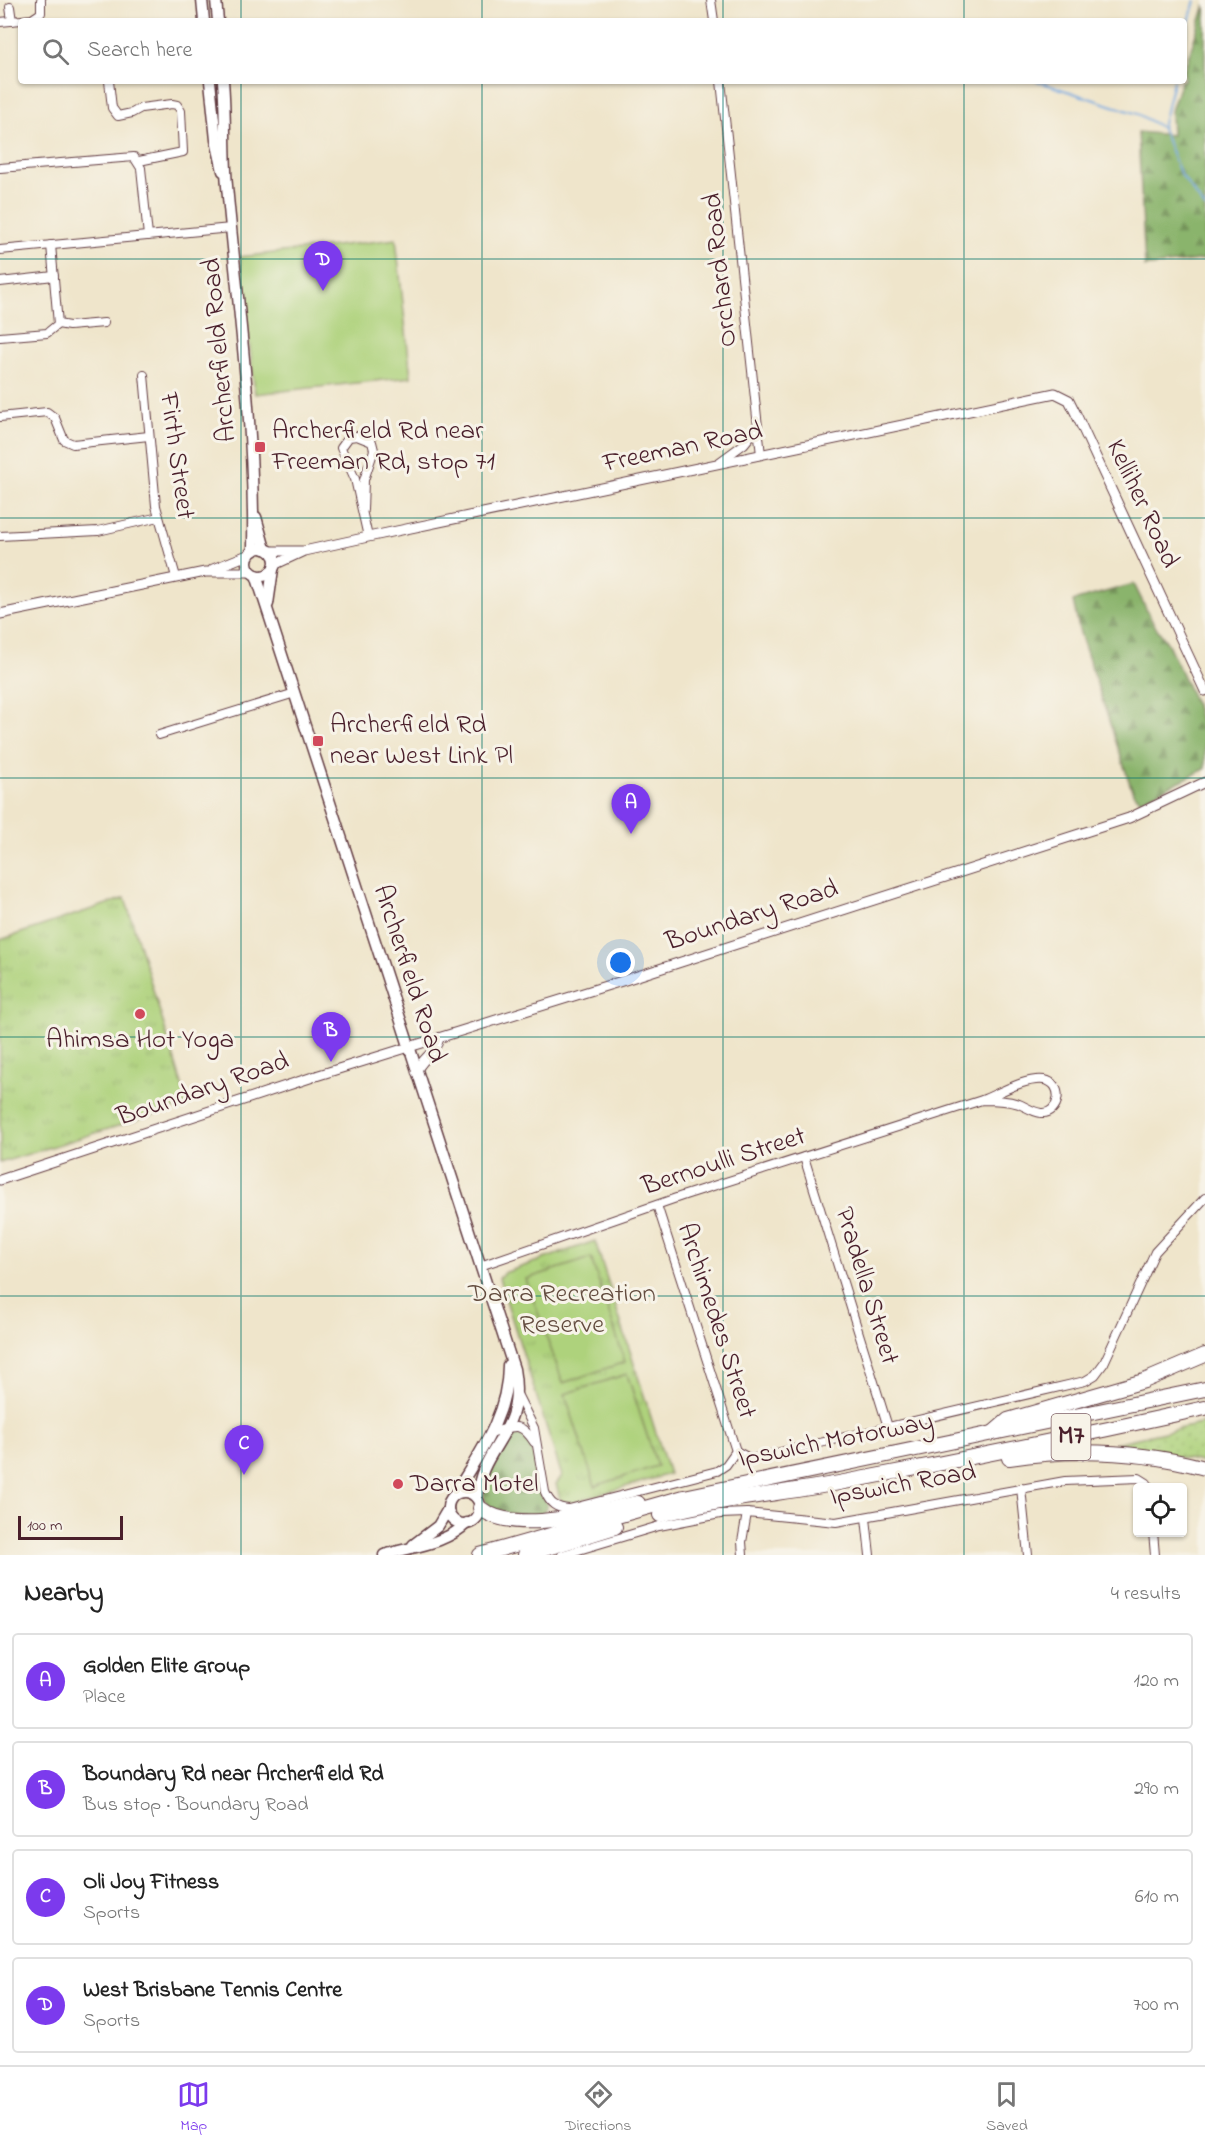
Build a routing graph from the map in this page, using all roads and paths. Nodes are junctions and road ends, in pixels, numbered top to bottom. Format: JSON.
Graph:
{"nodes":[{"id":1,"x":41,"y":0,"type":"edge"},
{"id":2,"x":202,"y":0,"type":"edge"},
{"id":3,"x":216,"y":0,"type":"edge"},
{"id":4,"x":711,"y":0,"type":"edge"},
{"id":5,"x":10,"y":7,"type":"dead end"},
{"id":6,"x":36,"y":18,"type":"edge"},
{"id":7,"x":204,"y":18,"type":"edge"},
{"id":8,"x":218,"y":18,"type":"edge"},
{"id":9,"x":714,"y":18,"type":"edge"},
{"id":10,"x":18,"y":20,"type":"edge"},
{"id":11,"x":12,"y":21,"type":"junction"},
{"id":12,"x":0,"y":22,"type":"edge"},
{"id":13,"x":109,"y":84,"type":"edge"},
{"id":14,"x":210,"y":84,"type":"edge"},
{"id":15,"x":223,"y":84,"type":"edge"},
{"id":16,"x":721,"y":84,"type":"edge"},
{"id":17,"x":139,"y":162,"type":"junction"},
{"id":18,"x":0,"y":168,"type":"edge"},
{"id":19,"x":226,"y":183,"type":"junction"},
{"id":20,"x":231,"y":228,"type":"junction"},
{"id":21,"x":148,"y":236,"type":"junction"},
{"id":22,"x":51,"y":245,"type":"junction"},
{"id":23,"x":0,"y":250,"type":"edge"},
{"id":24,"x":54,"y":276,"type":"junction"},
{"id":25,"x":0,"y":282,"type":"edge"},
{"id":26,"x":104,"y":323,"type":"dead end"},
{"id":27,"x":58,"y":324,"type":"junction"},
{"id":28,"x":0,"y":337,"type":"edge"},
{"id":29,"x":144,"y":375,"type":"dead end"},
{"id":30,"x":1069,"y":400,"type":"joint"},
{"id":31,"x":0,"y":417,"type":"edge"},
{"id":32,"x":758,"y":427,"type":"junction"},
{"id":33,"x":149,"y":436,"type":"junction"},
{"id":34,"x":761,"y":454,"type":"junction"},
{"id":35,"x":718,"y":463,"type":"junction"},
{"id":36,"x":363,"y":510,"type":"junction"},
{"id":37,"x":255,"y":514,"type":"junction"},
{"id":38,"x":159,"y":517,"type":"junction"},
{"id":39,"x":0,"y":536,"type":"edge"},
{"id":40,"x":368,"y":537,"type":"junction"},
{"id":41,"x":267,"y":550,"type":"junction"},
{"id":42,"x":304,"y":551,"type":"junction"},
{"id":43,"x":251,"y":552,"type":"junction"},
{"id":44,"x":273,"y":567,"type":"junction"},
{"id":45,"x":205,"y":572,"type":"junction"},
{"id":46,"x":254,"y":573,"type":"junction"},
{"id":47,"x":176,"y":577,"type":"junction"},
{"id":48,"x":268,"y":608,"type":"junction"},
{"id":49,"x":0,"y":614,"type":"edge"},
{"id":50,"x":1205,"y":691,"type":"edge"},
{"id":51,"x":295,"y":693,"type":"junction"},
{"id":52,"x":159,"y":735,"type":"dead end"},
{"id":53,"x":1205,"y":782,"type":"edge"},
{"id":54,"x":439,"y":1038,"type":"junction"},
{"id":55,"x":408,"y":1047,"type":"junction"},
{"id":56,"x":416,"y":1072,"type":"junction"},
{"id":57,"x":982,"y":1100,"type":"junction"},
{"id":58,"x":804,"y":1157,"type":"junction"},
{"id":59,"x":0,"y":1180,"type":"edge"},
{"id":60,"x":1205,"y":1198,"type":"edge"},
{"id":61,"x":657,"y":1205,"type":"junction"},
{"id":62,"x":480,"y":1266,"type":"junction"},
{"id":63,"x":508,"y":1353,"type":"junction"},
{"id":64,"x":1205,"y":1355,"type":"edge"},
{"id":65,"x":1205,"y":1389,"type":"edge"},
{"id":66,"x":517,"y":1392,"type":"junction"},
{"id":67,"x":1205,"y":1408,"type":"edge"},
{"id":68,"x":510,"y":1425,"type":"junction"},
{"id":69,"x":888,"y":1427,"type":"junction"},
{"id":70,"x":493,"y":1432,"type":"junction"},
{"id":71,"x":992,"y":1434,"type":"junction"},
{"id":72,"x":535,"y":1444,"type":"junction"},
{"id":73,"x":736,"y":1451,"type":"junction"},
{"id":74,"x":937,"y":1465,"type":"junction"},
{"id":75,"x":1205,"y":1468,"type":"edge"},
{"id":76,"x":1145,"y":1483,"type":"edge"},
{"id":77,"x":1021,"y":1488,"type":"junction"},
{"id":78,"x":454,"y":1496,"type":"junction"},
{"id":79,"x":684,"y":1497,"type":"junction"},
{"id":80,"x":478,"y":1503,"type":"junction"},
{"id":81,"x":448,"y":1509,"type":"junction"},
{"id":82,"x":747,"y":1513,"type":"junction"},
{"id":83,"x":866,"y":1518,"type":"junction"},
{"id":84,"x":467,"y":1523,"type":"junction"},
{"id":85,"x":1153,"y":1537,"type":"edge"},
{"id":86,"x":410,"y":1547,"type":"junction"},
{"id":87,"x":572,"y":1554,"type":"edge"},
{"id":88,"x":384,"y":1555,"type":"edge"},
{"id":89,"x":480,"y":1555,"type":"edge"},
{"id":90,"x":525,"y":1555,"type":"edge"},
{"id":91,"x":562,"y":1555,"type":"edge"},
{"id":92,"x":743,"y":1555,"type":"edge"},
{"id":93,"x":870,"y":1555,"type":"edge"},
{"id":94,"x":1028,"y":1555,"type":"edge"},
{"id":95,"x":1155,"y":1555,"type":"edge"}],
"edges":[{"from":1,"to":6,"type":"street"},
{"from":2,"to":7,"type":"main road"},
{"from":3,"to":8,"type":"main road"},
{"from":4,"to":9,"type":"street"},
{"from":5,"to":11,"type":"street"},
{"from":10,"to":11,"type":"street"},
{"from":11,"to":12,"type":"street"},
{"from":13,"to":17,"type":"street"},
{"from":14,"to":19,"type":"main road","name":"Archerfield Road"},
{"from":15,"to":19,"type":"main road","name":"Archerfield Road"},
{"from":16,"to":32,"type":"street","name":"Orchard Road"},
{"from":17,"to":18,"type":"street"},
{"from":17,"to":21,"type":"street"},
{"from":19,"to":20,"type":"main road","name":"Archerfield Road"},
{"from":20,"to":21,"type":"street"},
{"from":20,"to":37,"type":"main road","name":"Archerfield Road"},
{"from":21,"to":22,"type":"street"},
{"from":22,"to":23,"type":"street"},
{"from":22,"to":24,"type":"street"},
{"from":24,"to":25,"type":"street"},
{"from":24,"to":27,"type":"street"},
{"from":26,"to":27,"type":"street"},
{"from":27,"to":28,"type":"street"},
{"from":29,"to":33,"type":"street","name":"Firth Street"},
{"from":30,"to":34,"type":"street","name":"Freeman Road"},
{"from":30,"to":50,"type":"street","name":"Kelliher Road"},
{"from":31,"to":33,"type":"street"},
{"from":32,"to":34,"type":"street","name":"Orchard Road"},
{"from":32,"to":35,"type":"street"},
{"from":33,"to":38,"type":"street","name":"Firth Street"},
{"from":34,"to":35,"type":"street","name":"Freeman Road"},
{"from":35,"to":40,"type":"street","name":"Freeman Road"},
{"from":36,"to":36,"type":"street"},
{"from":36,"to":40,"type":"street"},
{"from":37,"to":41,"type":"main road","name":"Archerfield Road"},
{"from":37,"to":43,"type":"main road","name":"Archerfield Road"},
{"from":38,"to":39,"type":"street"},
{"from":38,"to":47,"type":"street","name":"Firth Street"},
{"from":40,"to":42,"type":"street","name":"Freeman Road"},
{"from":41,"to":42,"type":"street","name":"Freeman Road"},
{"from":41,"to":43,"type":"main road"},
{"from":41,"to":44,"type":"main road"},
{"from":42,"to":44,"type":"street","name":"Freeman Road"},
{"from":43,"to":45,"type":"street"},
{"from":43,"to":46,"type":"main road"},
{"from":44,"to":46,"type":"main road"},
{"from":44,"to":48,"type":"main road","name":"Archerfield Road"},
{"from":45,"to":46,"type":"street"},
{"from":45,"to":47,"type":"street"},
{"from":46,"to":48,"type":"main road","name":"Archerfield Road"},
{"from":47,"to":49,"type":"street"},
{"from":48,"to":51,"type":"main road","name":"Archerfield Road"},
{"from":51,"to":52,"type":"street"},
{"from":51,"to":55,"type":"main road","name":"Archerfield Road"},
{"from":53,"to":54,"type":"street","name":"Boundary Road"},
{"from":54,"to":55,"type":"street","name":"Boundary Road"},
{"from":54,"to":56,"type":"street"},
{"from":55,"to":56,"type":"main road","name":"Archerfield Road"},
{"from":55,"to":59,"type":"street","name":"Boundary Road"},
{"from":56,"to":62,"type":"main road","name":"Archerfield Road"},
{"from":57,"to":57,"type":"street","name":"Bernoulli Street"},
{"from":57,"to":58,"type":"street","name":"Bernoulli Street"},
{"from":58,"to":61,"type":"street","name":"Bernoulli Street"},
{"from":58,"to":69,"type":"street","name":"Pradella Street"},
{"from":60,"to":69,"type":"street","name":"Ipswich Road"},
{"from":61,"to":62,"type":"street","name":"Bernoulli Street"},
{"from":61,"to":73,"type":"street","name":"Archimedes Street"},
{"from":62,"to":63,"type":"main road","name":"Archerfield Road"},
{"from":63,"to":66,"type":"main road","name":"Archerfield Road"},
{"from":63,"to":70,"type":"main road","name":"Archerfield Road"},
{"from":64,"to":71,"type":"highway"},
{"from":65,"to":71,"type":"highway","name":"Ipswich Motorway","number":"M7"},
{"from":66,"to":68,"type":"main road","name":"Archerfield Road"},
{"from":66,"to":72,"type":"street"},
{"from":67,"to":74,"type":"highway","name":"Ipswich Motorway","number":"M7"},
{"from":68,"to":70,"type":"street"},
{"from":68,"to":72,"type":"street"},
{"from":68,"to":80,"type":"main road","name":"Archerfield Road"},
{"from":69,"to":73,"type":"street","name":"Ipswich Road"},
{"from":70,"to":78,"type":"main road","name":"Archerfield Road"},
{"from":71,"to":79,"type":"highway","name":"Ipswich Motorway","number":"M7"},
{"from":72,"to":73,"type":"street"},
{"from":74,"to":75,"type":"highway"},
{"from":74,"to":90,"type":"highway","name":"Ipswich Motorway","number":"M7"},
{"from":76,"to":77,"type":"street","name":"Ipswich Road"},
{"from":77,"to":83,"type":"street","name":"Ipswich Road"},
{"from":77,"to":94,"type":"street"},
{"from":78,"to":80,"type":"main road"},
{"from":78,"to":81,"type":"main road"},
{"from":79,"to":80,"type":"highway"},
{"from":79,"to":89,"type":"highway","name":"Ipswich Motorway","number":"M7"},
{"from":80,"to":84,"type":"main road"},
{"from":81,"to":84,"type":"main road"},
{"from":81,"to":86,"type":"main road"},
{"from":82,"to":83,"type":"street","name":"Ipswich Road"},
{"from":82,"to":87,"type":"street","name":"Ipswich Road"},
{"from":82,"to":92,"type":"street"},
{"from":83,"to":93,"type":"street"},
{"from":84,"to":86,"type":"main road"},
{"from":85,"to":95,"type":"street"},
{"from":86,"to":88,"type":"main road"},
{"from":87,"to":91,"type":"street","name":"Ipswich Road"}]}
